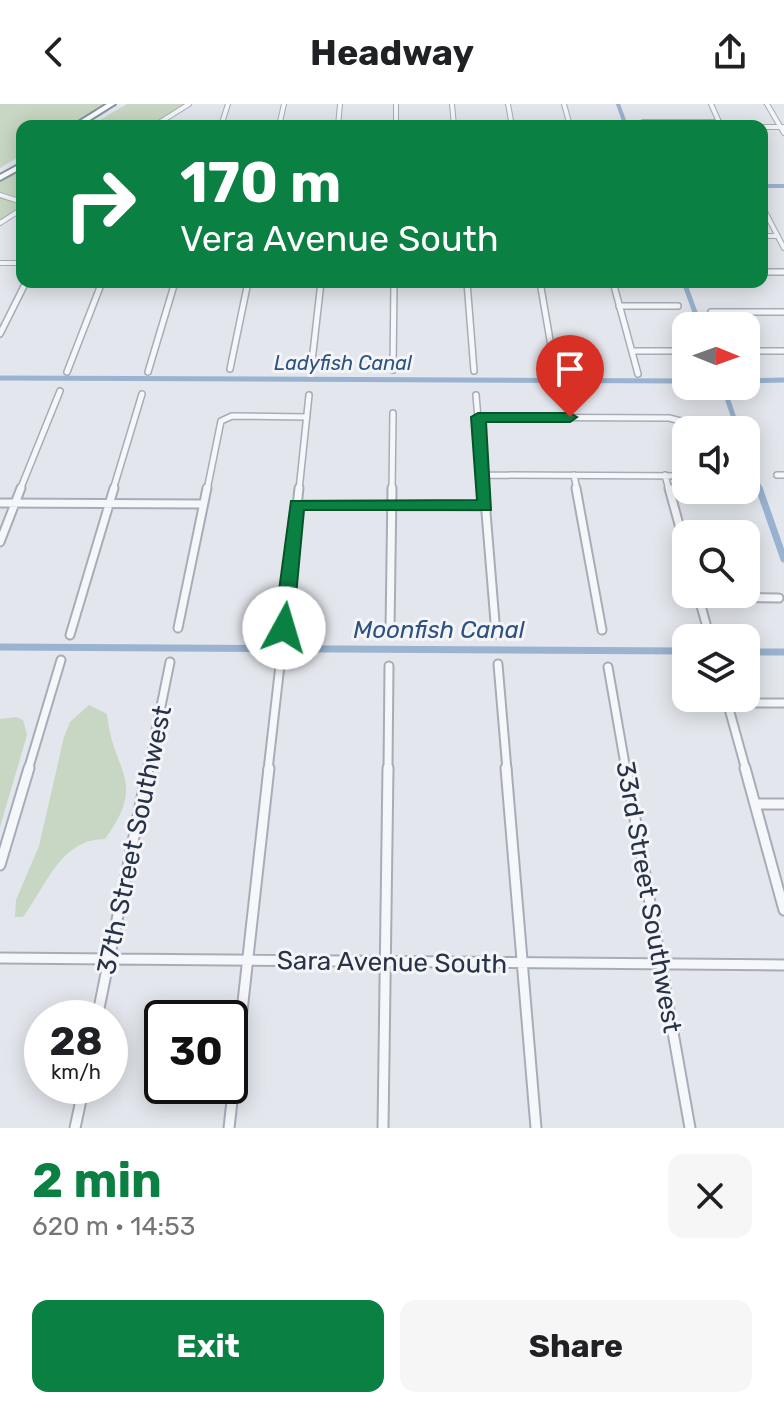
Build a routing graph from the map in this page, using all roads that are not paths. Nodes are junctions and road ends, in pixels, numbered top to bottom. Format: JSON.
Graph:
{"nodes":[{"id":1,"x":112,"y":104,"type":"edge"},
{"id":2,"x":122,"y":104,"type":"edge"},
{"id":3,"x":189,"y":104,"type":"edge"},
{"id":4,"x":767,"y":104,"type":"edge"},
{"id":5,"x":165,"y":119,"type":"edge"},
{"id":6,"x":85,"y":120,"type":"edge"},
{"id":7,"x":98,"y":120,"type":"edge"},
{"id":8,"x":783,"y":129,"type":"edge"},
{"id":9,"x":768,"y":217,"type":"edge"},
{"id":10,"x":768,"y":236,"type":"edge"},
{"id":11,"x":778,"y":236,"type":"junction"},
{"id":12,"x":784,"y":248,"type":"edge"},
{"id":13,"x":23,"y":288,"type":"edge"},
{"id":14,"x":100,"y":288,"type":"edge"},
{"id":15,"x":173,"y":288,"type":"edge"},
{"id":16,"x":247,"y":288,"type":"edge"},
{"id":17,"x":320,"y":288,"type":"edge"},
{"id":18,"x":394,"y":288,"type":"edge"},
{"id":19,"x":467,"y":288,"type":"edge"},
{"id":20,"x":541,"y":288,"type":"edge"},
{"id":21,"x":614,"y":288,"type":"edge"},
{"id":22,"x":619,"y":306,"type":"junction"},
{"id":23,"x":678,"y":306,"type":"dead end"},
{"id":24,"x":760,"y":312,"type":"edge"},
{"id":25,"x":784,"y":312,"type":"edge"},
{"id":26,"x":0,"y":334,"type":"edge"},
{"id":27,"x":632,"y":351,"type":"junction"},
{"id":28,"x":672,"y":351,"type":"edge"},
{"id":29,"x":760,"y":351,"type":"edge"},
{"id":30,"x":784,"y":351,"type":"edge"},
{"id":31,"x":230,"y":369,"type":"dead end"},
{"id":32,"x":555,"y":369,"type":"dead end"},
{"id":33,"x":311,"y":370,"type":"dead end"},
{"id":34,"x":393,"y":370,"type":"dead end"},
{"id":35,"x":474,"y":371,"type":"dead end"},
{"id":36,"x":67,"y":372,"type":"dead end"},
{"id":37,"x":148,"y":372,"type":"dead end"},
{"id":38,"x":638,"y":374,"type":"dead end"},
{"id":39,"x":60,"y":391,"type":"dead end"},
{"id":40,"x":142,"y":394,"type":"dead end"},
{"id":41,"x":309,"y":395,"type":"dead end"},
{"id":42,"x":476,"y":395,"type":"dead end"},
{"id":43,"x":393,"y":413,"type":"dead end"},
{"id":44,"x":307,"y":417,"type":"junction"},
{"id":45,"x":478,"y":417,"type":"junction"},
{"id":46,"x":672,"y":419,"type":"edge"},
{"id":47,"x":483,"y":475,"type":"junction"},
{"id":48,"x":574,"y":475,"type":"junction"},
{"id":49,"x":665,"y":475,"type":"junction"},
{"id":50,"x":672,"y":475,"type":"edge"},
{"id":51,"x":0,"y":503,"type":"edge"},
{"id":52,"x":16,"y":503,"type":"junction"},
{"id":53,"x":109,"y":503,"type":"junction"},
{"id":54,"x":203,"y":504,"type":"junction"},
{"id":55,"x":297,"y":505,"type":"junction"},
{"id":56,"x":391,"y":505,"type":"junction"},
{"id":57,"x":485,"y":506,"type":"junction"},
{"id":58,"x":678,"y":520,"type":"edge"},
{"id":59,"x":0,"y":542,"type":"edge"},
{"id":60,"x":760,"y":598,"type":"edge"},
{"id":61,"x":779,"y":598,"type":"dead end"},
{"id":62,"x":178,"y":628,"type":"dead end"},
{"id":63,"x":284,"y":628,"type":"dead end"},
{"id":64,"x":390,"y":630,"type":"dead end"},
{"id":65,"x":602,"y":630,"type":"dead end"},
{"id":66,"x":496,"y":634,"type":"dead end"},
{"id":67,"x":70,"y":635,"type":"dead end"},
{"id":68,"x":61,"y":660,"type":"dead end"},
{"id":69,"x":170,"y":662,"type":"dead end"},
{"id":70,"x":498,"y":664,"type":"dead end"},
{"id":71,"x":280,"y":665,"type":"dead end"},
{"id":72,"x":389,"y":666,"type":"dead end"},
{"id":73,"x":608,"y":667,"type":"dead end"},
{"id":74,"x":760,"y":702,"type":"edge"},
{"id":75,"x":784,"y":703,"type":"edge"},
{"id":76,"x":730,"y":712,"type":"edge"},
{"id":77,"x":755,"y":804,"type":"junction"},
{"id":78,"x":784,"y":804,"type":"edge"},
{"id":79,"x":0,"y":865,"type":"edge"},
{"id":80,"x":784,"y":910,"type":"edge"},
{"id":81,"x":0,"y":958,"type":"edge"},
{"id":82,"x":109,"y":959,"type":"junction"},
{"id":83,"x":247,"y":961,"type":"junction"},
{"id":84,"x":385,"y":962,"type":"junction"},
{"id":85,"x":523,"y":963,"type":"junction"},
{"id":86,"x":661,"y":964,"type":"junction"},
{"id":87,"x":784,"y":965,"type":"edge"},
{"id":88,"x":101,"y":1000,"type":"edge"},
{"id":89,"x":80,"y":1104,"type":"edge"},
{"id":90,"x":75,"y":1128,"type":"edge"},
{"id":91,"x":229,"y":1128,"type":"edge"},
{"id":92,"x":383,"y":1128,"type":"edge"},
{"id":93,"x":536,"y":1128,"type":"edge"},
{"id":94,"x":690,"y":1128,"type":"edge"}],
"edges":[{"from":1,"to":6,"type":"highway"},
{"from":2,"to":7,"type":"highway"},
{"from":3,"to":5,"type":"street"},
{"from":4,"to":8,"type":"street"},
{"from":9,"to":11,"type":"street"},
{"from":10,"to":11,"type":"street"},
{"from":11,"to":12,"type":"street"},
{"from":13,"to":26,"type":"street"},
{"from":14,"to":36,"type":"street"},
{"from":15,"to":37,"type":"street"},
{"from":16,"to":31,"type":"street"},
{"from":17,"to":33,"type":"street"},
{"from":18,"to":34,"type":"street"},
{"from":19,"to":35,"type":"street"},
{"from":20,"to":32,"type":"street"},
{"from":21,"to":22,"type":"street"},
{"from":22,"to":23,"type":"street"},
{"from":22,"to":27,"type":"street"},
{"from":24,"to":25,"type":"street"},
{"from":27,"to":28,"type":"street"},
{"from":27,"to":38,"type":"street"},
{"from":29,"to":30,"type":"street"},
{"from":39,"to":52,"type":"street"},
{"from":40,"to":53,"type":"street"},
{"from":41,"to":44,"type":"street"},
{"from":42,"to":45,"type":"street"},
{"from":43,"to":56,"type":"street"},
{"from":44,"to":54,"type":"street"},
{"from":44,"to":55,"type":"street"},
{"from":45,"to":46,"type":"street"},
{"from":45,"to":47,"type":"street"},
{"from":47,"to":48,"type":"street"},
{"from":47,"to":57,"type":"street"},
{"from":48,"to":49,"type":"street"},
{"from":48,"to":65,"type":"street"},
{"from":49,"to":50,"type":"street"},
{"from":49,"to":58,"type":"street"},
{"from":51,"to":52,"type":"street"},
{"from":52,"to":53,"type":"street"},
{"from":52,"to":59,"type":"street"},
{"from":53,"to":54,"type":"street"},
{"from":53,"to":67,"type":"street"},
{"from":54,"to":62,"type":"street"},
{"from":55,"to":56,"type":"street"},
{"from":55,"to":63,"type":"street"},
{"from":56,"to":57,"type":"street"},
{"from":56,"to":64,"type":"street"},
{"from":57,"to":66,"type":"street"},
{"from":60,"to":61,"type":"street"},
{"from":68,"to":79,"type":"street"},
{"from":69,"to":82,"type":"street","name":"37th Street Southwest"},
{"from":70,"to":85,"type":"street"},
{"from":71,"to":83,"type":"street"},
{"from":72,"to":84,"type":"street"},
{"from":73,"to":86,"type":"street","name":"33rd Street Southwest"},
{"from":74,"to":75,"type":"street"},
{"from":76,"to":77,"type":"street"},
{"from":77,"to":78,"type":"street"},
{"from":77,"to":80,"type":"street"},
{"from":81,"to":82,"type":"street","name":"Sara Avenue South"},
{"from":82,"to":83,"type":"street","name":"Sara Avenue South"},
{"from":82,"to":88,"type":"street","name":"37th Street Southwest"},
{"from":83,"to":84,"type":"street","name":"Sara Avenue South"},
{"from":83,"to":91,"type":"street"},
{"from":84,"to":85,"type":"street","name":"Sara Avenue South"},
{"from":84,"to":92,"type":"street"},
{"from":85,"to":86,"type":"street","name":"Sara Avenue South"},
{"from":85,"to":93,"type":"street"},
{"from":86,"to":87,"type":"street","name":"Sara Avenue South"},
{"from":86,"to":94,"type":"street","name":"33rd Street Southwest"},
{"from":89,"to":90,"type":"street"}]}
